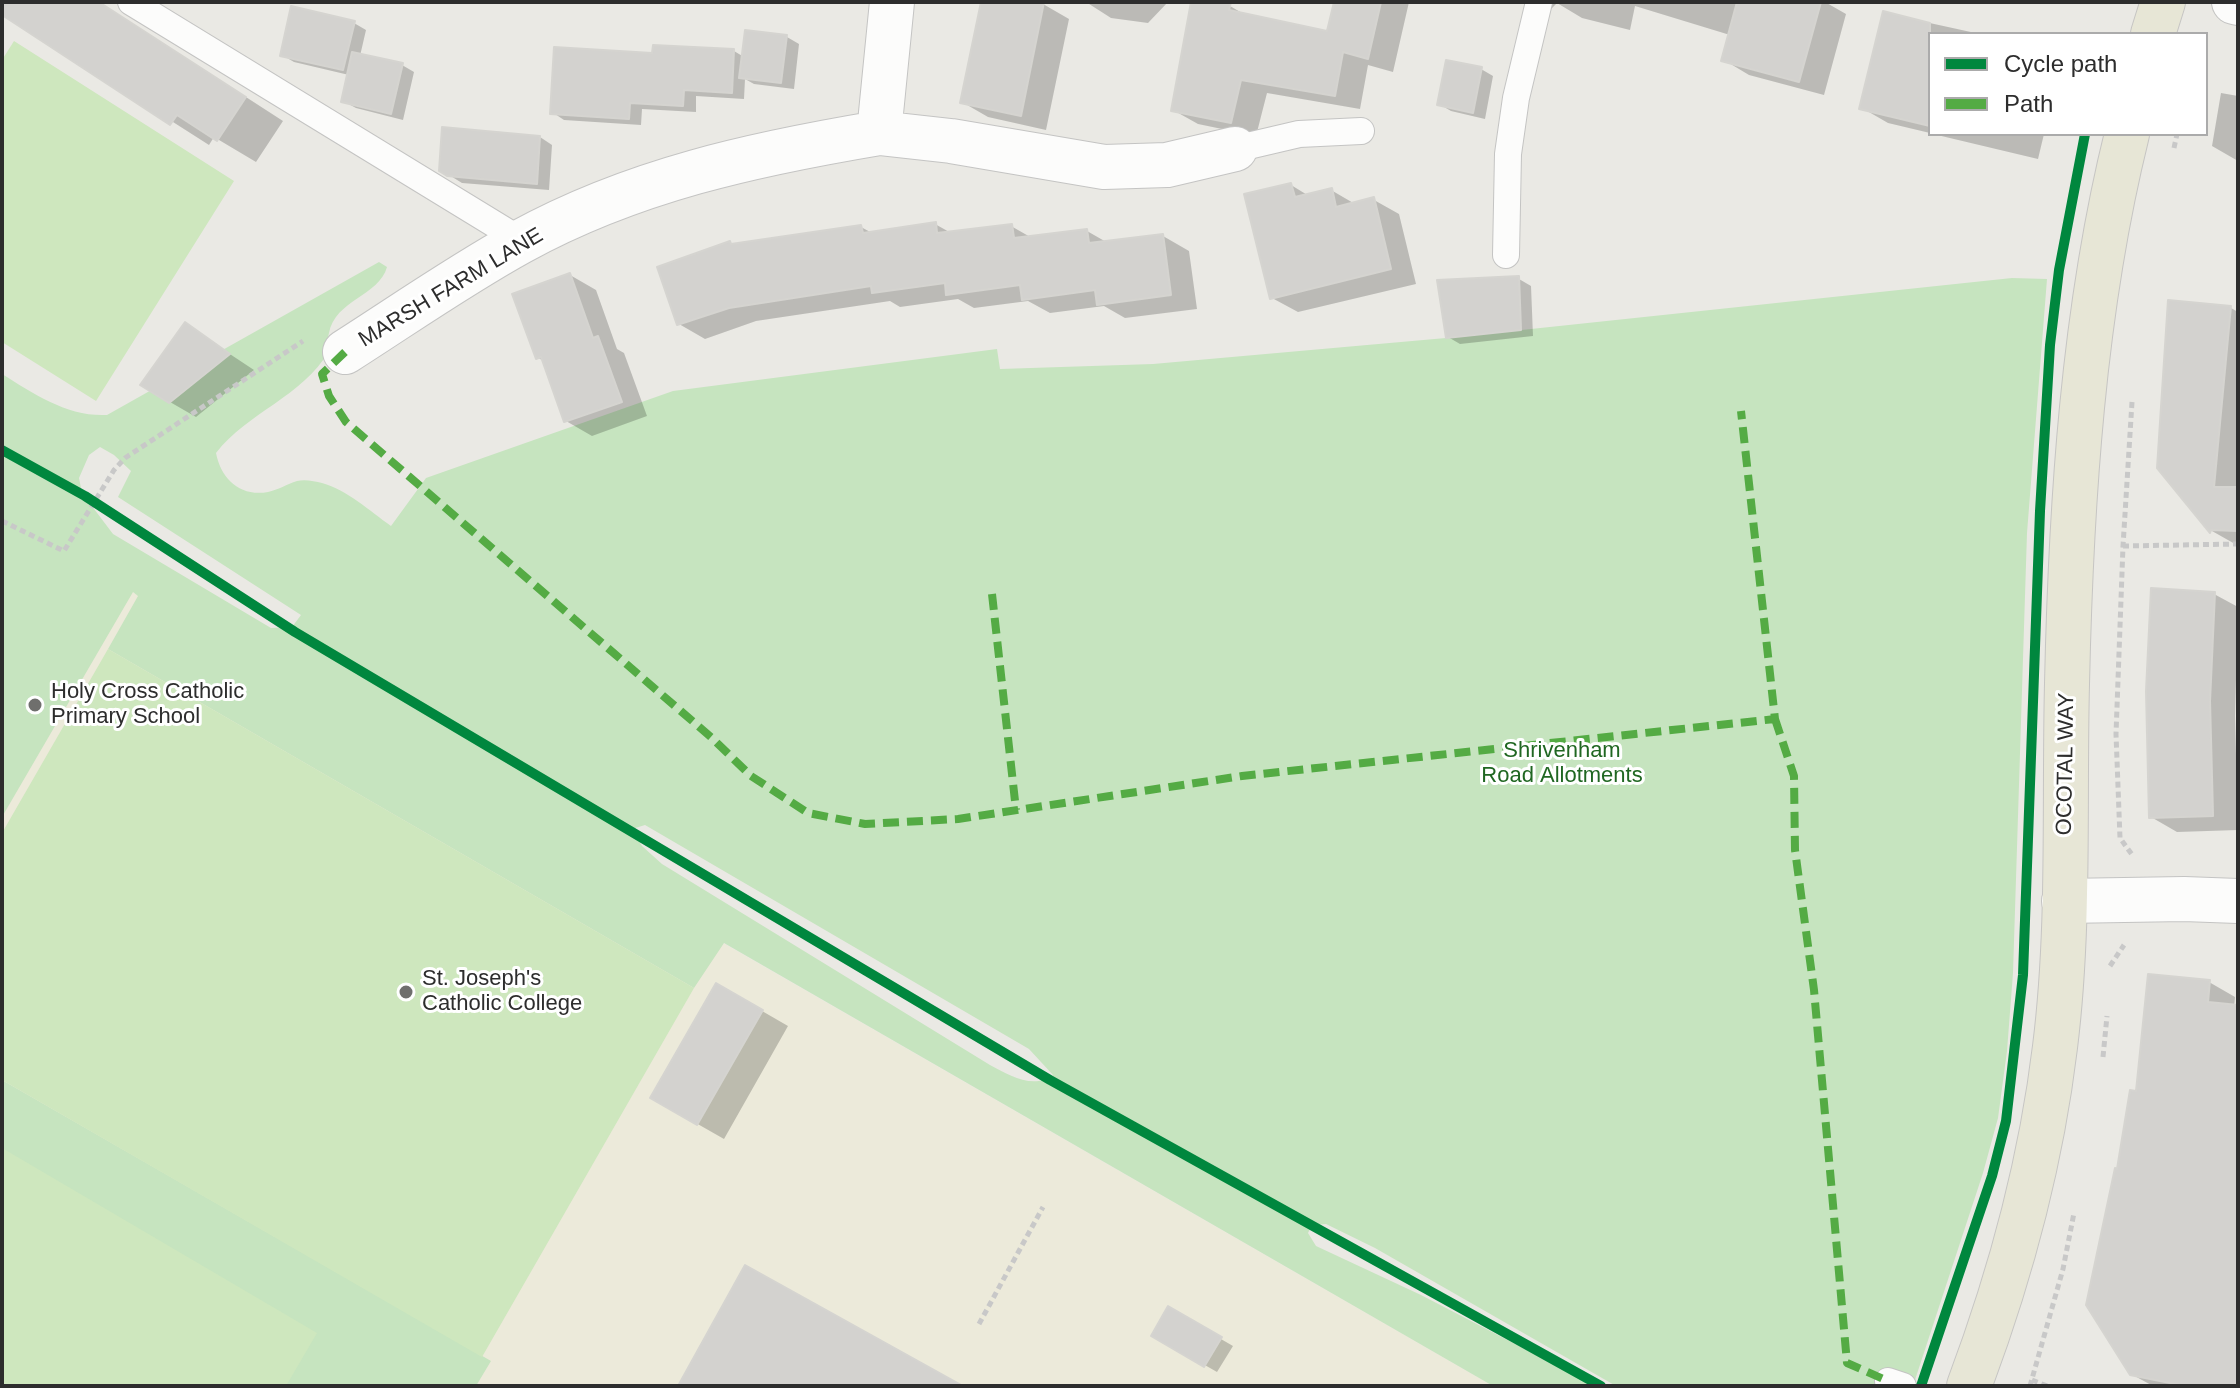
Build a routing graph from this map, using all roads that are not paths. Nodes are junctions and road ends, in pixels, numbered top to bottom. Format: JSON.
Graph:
{"nodes":[{"id":1,"x":131,"y":2,"type":"edge"},
{"id":2,"x":892,"y":2,"type":"edge"},
{"id":3,"x":1539,"y":2,"type":"edge"},
{"id":4,"x":2163,"y":2,"type":"edge"},
{"id":5,"x":2154,"y":32,"type":"edge"},
{"id":6,"x":1361,"y":131,"type":"dead end"},
{"id":7,"x":879,"y":133,"type":"junction"},
{"id":8,"x":2127,"y":136,"type":"edge"},
{"id":9,"x":1235,"y":149,"type":"joint"},
{"id":10,"x":522,"y":241,"type":"junction"},
{"id":11,"x":1506,"y":255,"type":"dead end"},
{"id":12,"x":327,"y":344,"type":"road end"},
{"id":13,"x":2064,"y":901,"type":"junction"},
{"id":14,"x":2238,"y":901,"type":"edge"},
{"id":15,"x":1969,"y":1386,"type":"edge"}],
"edges":[{"from":1,"to":10,"type":"lane"},
{"from":2,"to":7,"type":"street"},
{"from":3,"to":11,"type":"lane"},
{"from":4,"to":5,"type":"main road"},
{"from":6,"to":9,"type":"lane","name":"MARSH FARM LANE"},
{"from":7,"to":9,"type":"street","name":"MARSH FARM LANE"},
{"from":7,"to":10,"type":"street","name":"MARSH FARM LANE"},
{"from":8,"to":13,"type":"main road","name":"OCOTAL WAY"},
{"from":10,"to":12,"type":"street","name":"MARSH FARM LANE"},
{"from":13,"to":14,"type":"street"},
{"from":13,"to":15,"type":"main road","name":"OCOTAL WAY"}]}
